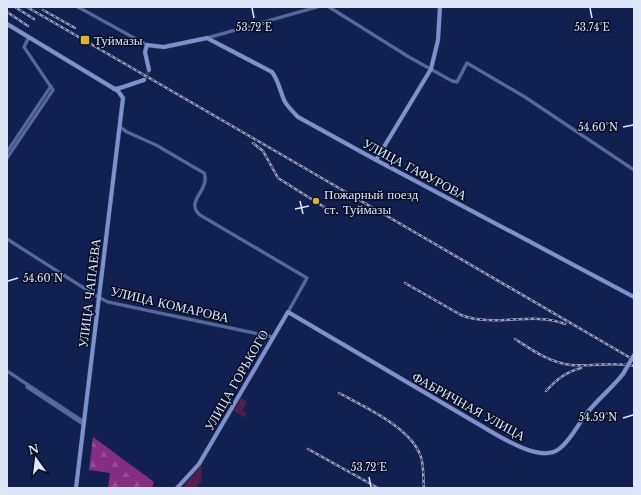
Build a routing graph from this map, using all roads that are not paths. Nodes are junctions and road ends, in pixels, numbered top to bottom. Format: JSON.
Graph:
{"nodes":[{"id":1,"x":78,"y":7,"type":"edge"},
{"id":2,"x":317,"y":7,"type":"edge"},
{"id":3,"x":329,"y":7,"type":"edge"},
{"id":4,"x":440,"y":7,"type":"edge"},
{"id":5,"x":7,"y":24,"type":"edge"},
{"id":6,"x":29,"y":37,"type":"junction"},
{"id":7,"x":208,"y":38,"type":"junction"},
{"id":8,"x":147,"y":45,"type":"junction"},
{"id":9,"x":431,"y":69,"type":"junction"},
{"id":10,"x":150,"y":70,"type":"tunnel mouth"},
{"id":11,"x":144,"y":80,"type":"dead end"},
{"id":12,"x":51,"y":86,"type":"junction"},
{"id":13,"x":114,"y":89,"type":"junction"},
{"id":14,"x":120,"y":127,"type":"junction"},
{"id":15,"x":7,"y":152,"type":"edge"},
{"id":16,"x":7,"y":158,"type":"edge"},
{"id":17,"x":376,"y":160,"type":"junction"},
{"id":18,"x":634,"y":170,"type":"edge"},
{"id":19,"x":7,"y":239,"type":"edge"},
{"id":20,"x":98,"y":297,"type":"junction"},
{"id":21,"x":634,"y":297,"type":"edge"},
{"id":22,"x":288,"y":312,"type":"junction"},
{"id":23,"x":273,"y":337,"type":"junction"},
{"id":24,"x":634,"y":355,"type":"edge"},
{"id":25,"x":7,"y":372,"type":"edge"},
{"id":26,"x":83,"y":423,"type":"junction"},
{"id":27,"x":76,"y":488,"type":"edge"},
{"id":28,"x":177,"y":488,"type":"edge"}],
"edges":[{"from":1,"to":8,"type":"street"},
{"from":2,"to":7,"type":"street"},
{"from":3,"to":9,"type":"street"},
{"from":4,"to":9,"type":"main road"},
{"from":5,"to":6,"type":"main road"},
{"from":6,"to":12,"type":"street"},
{"from":6,"to":13,"type":"main road"},
{"from":7,"to":8,"type":"main road"},
{"from":7,"to":17,"type":"main road","name":"УЛИЦА ГАФУРОВА"},
{"from":8,"to":10,"type":"main road"},
{"from":9,"to":17,"type":"main road"},
{"from":9,"to":18,"type":"street"},
{"from":11,"to":13,"type":"main road"},
{"from":12,"to":15,"type":"street"},
{"from":12,"to":16,"type":"street"},
{"from":13,"to":14,"type":"main road","name":"УЛИЦА ЧАПАЕВА"},
{"from":14,"to":20,"type":"main road","name":"УЛИЦА ЧАПАЕВА"},
{"from":14,"to":22,"type":"street","name":"УЛИЦА ГОРЬКОГО"},
{"from":17,"to":21,"type":"main road","name":"УЛИЦА ГАФУРОВА"},
{"from":19,"to":20,"type":"street","name":"УЛИЦА КОМАРОВА"},
{"from":20,"to":23,"type":"street","name":"УЛИЦА КОМАРОВА"},
{"from":20,"to":26,"type":"main road","name":"УЛИЦА ЧАПАЕВА"},
{"from":22,"to":23,"type":"main road","name":"УЛИЦА ГОРЬКОГО"},
{"from":22,"to":24,"type":"main road","name":"ФАБРИЧНАЯ УЛИЦА","bridge":true},
{"from":23,"to":28,"type":"main road","name":"УЛИЦА ГОРЬКОГО"},
{"from":25,"to":26,"type":"street"},
{"from":26,"to":27,"type":"main road","name":"УЛИЦА ЧАПАЕВА"}]}
